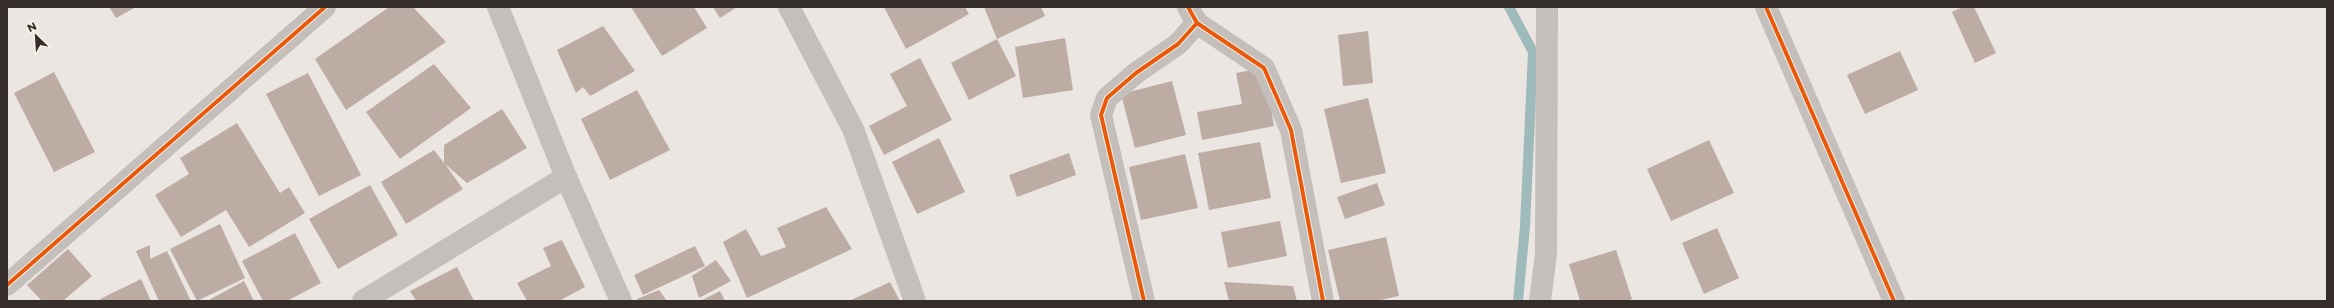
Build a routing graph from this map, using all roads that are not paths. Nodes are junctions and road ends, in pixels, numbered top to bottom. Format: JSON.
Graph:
{"nodes":[{"id":1,"x":325,"y":7,"type":"edge"},
{"id":2,"x":498,"y":7,"type":"edge"},
{"id":3,"x":789,"y":7,"type":"edge"},
{"id":4,"x":1547,"y":7,"type":"edge"},
{"id":5,"x":1766,"y":7,"type":"edge"},
{"id":6,"x":1193,"y":15,"type":"edge"},
{"id":7,"x":566,"y":177,"type":"junction"},
{"id":8,"x":7,"y":285,"type":"edge"},
{"id":9,"x":363,"y":301,"type":"edge"},
{"id":10,"x":621,"y":301,"type":"edge"},
{"id":11,"x":916,"y":301,"type":"edge"},
{"id":12,"x":1144,"y":301,"type":"edge"},
{"id":13,"x":1323,"y":301,"type":"edge"},
{"id":14,"x":1540,"y":301,"type":"edge"},
{"id":15,"x":1894,"y":301,"type":"edge"}],
"edges":[{"from":1,"to":8,"type":"street"},
{"from":2,"to":7,"type":"street"},
{"from":3,"to":11,"type":"street"},
{"from":4,"to":14,"type":"street"},
{"from":5,"to":15,"type":"street"},
{"from":6,"to":12,"type":"street"},
{"from":6,"to":13,"type":"street"},
{"from":7,"to":9,"type":"street"},
{"from":7,"to":10,"type":"street"}]}
